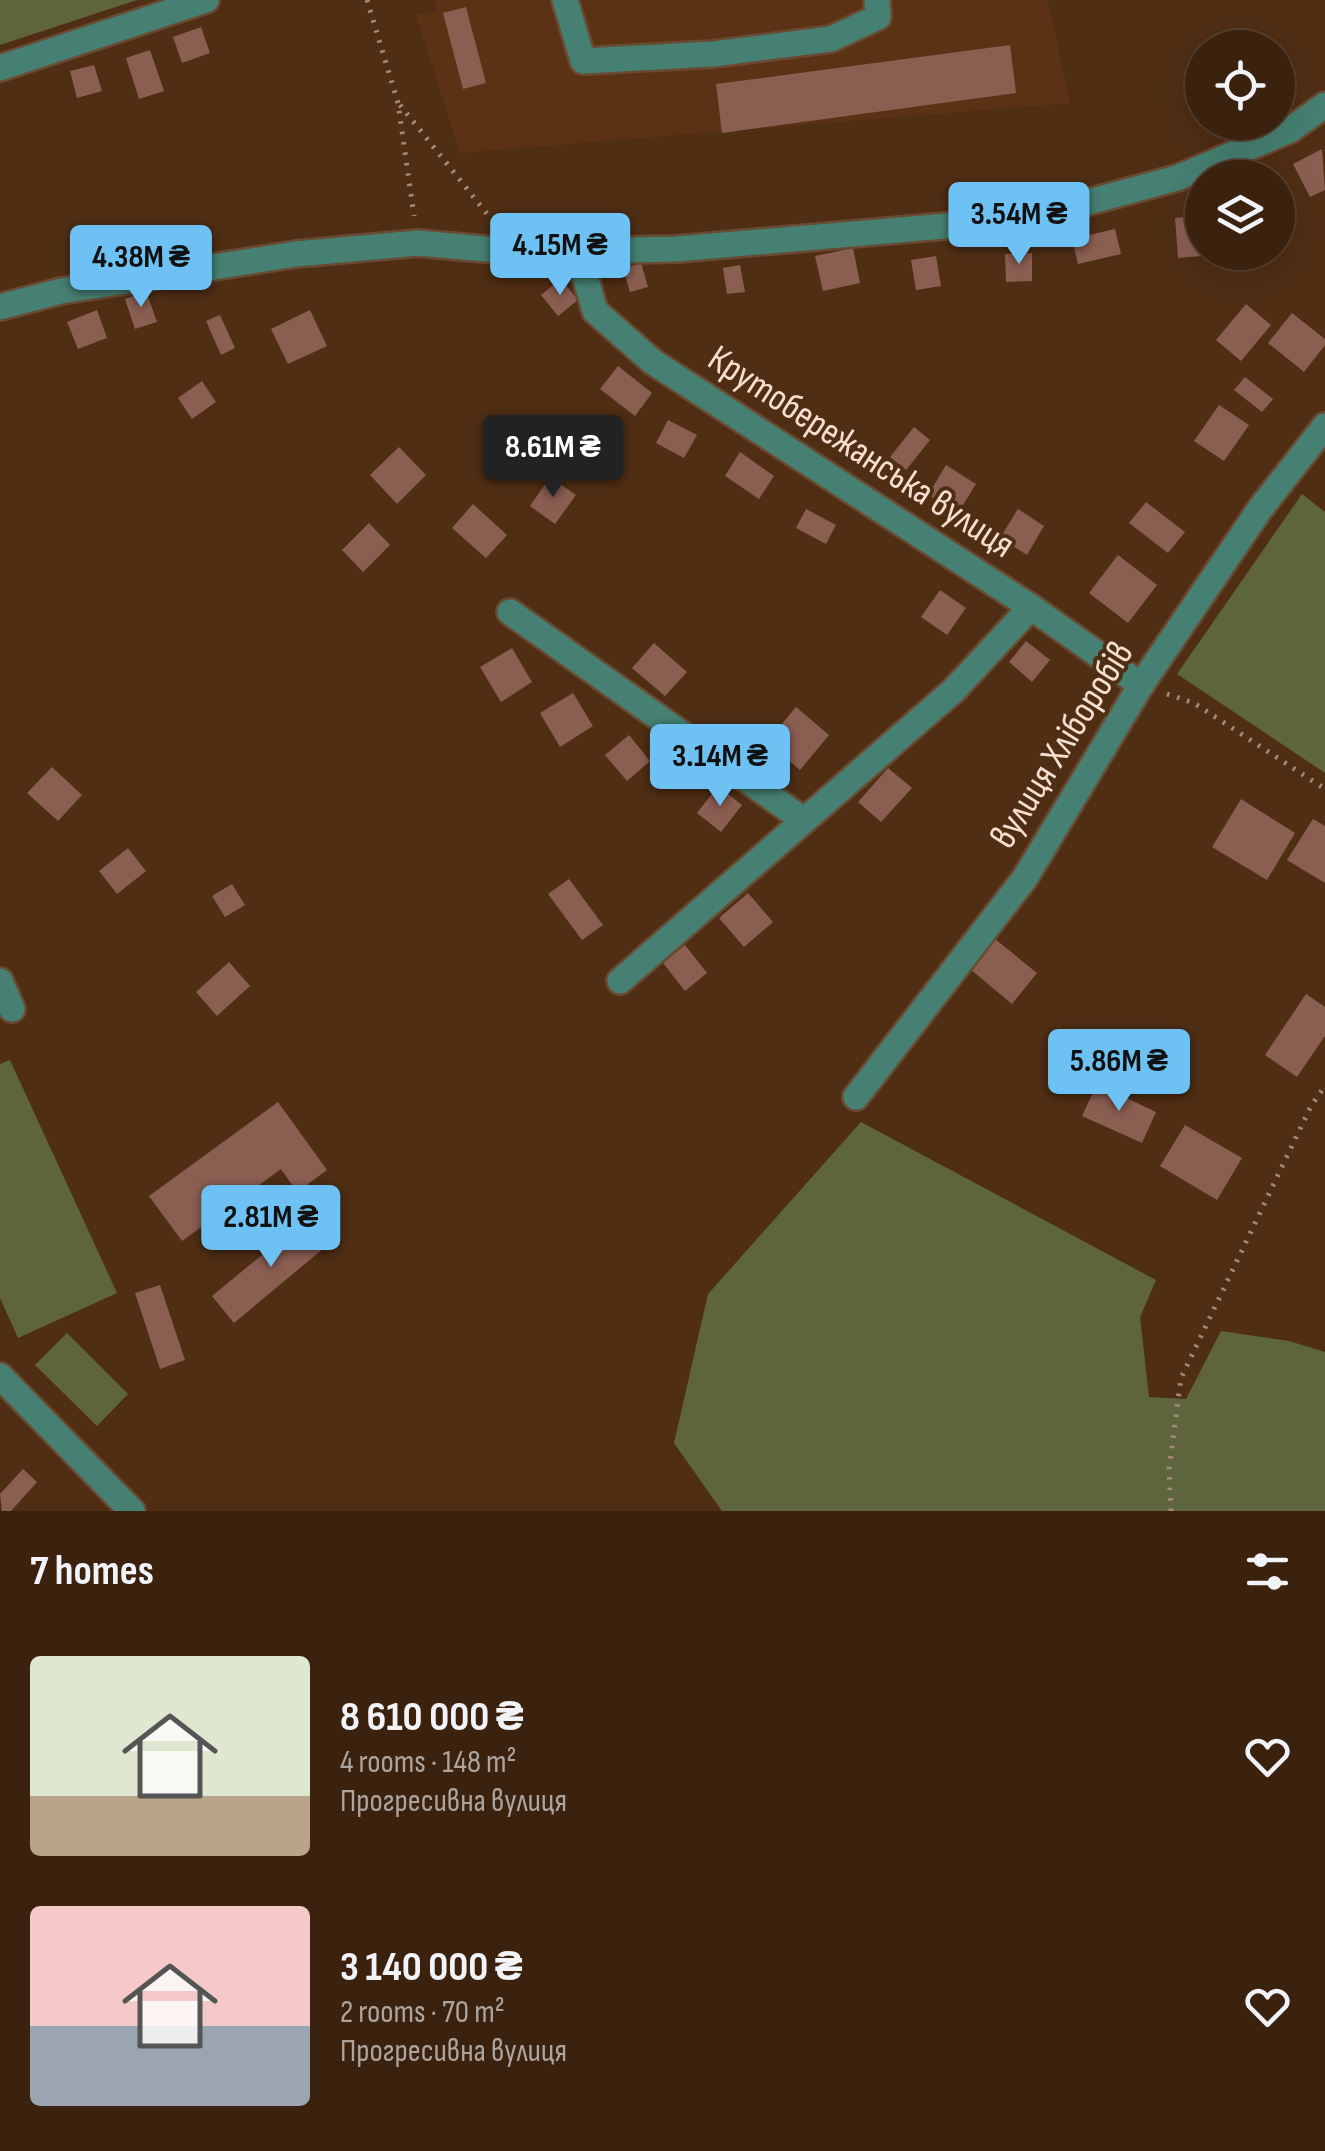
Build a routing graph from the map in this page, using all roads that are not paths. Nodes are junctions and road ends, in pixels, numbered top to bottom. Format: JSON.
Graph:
{"nodes":[{"id":1,"x":206,"y":0,"type":"edge"},
{"id":2,"x":564,"y":0,"type":"edge"},
{"id":3,"x":877,"y":0,"type":"edge"},
{"id":4,"x":0,"y":68,"type":"edge"},
{"id":5,"x":1325,"y":104,"type":"edge"},
{"id":6,"x":578,"y":252,"type":"junction"},
{"id":7,"x":0,"y":307,"type":"edge"},
{"id":8,"x":1325,"y":426,"type":"edge"},
{"id":9,"x":1030,"y":607,"type":"junction"},
{"id":10,"x":510,"y":612,"type":"dead end"},
{"id":11,"x":1141,"y":685,"type":"junction"},
{"id":12,"x":802,"y":819,"type":"junction"},
{"id":13,"x":0,"y":980,"type":"edge"},
{"id":14,"x":620,"y":981,"type":"dead end"},
{"id":15,"x":12,"y":1009,"type":"dead end"},
{"id":16,"x":856,"y":1097,"type":"dead end"},
{"id":17,"x":0,"y":1376,"type":"edge"},
{"id":18,"x":132,"y":1511,"type":"edge"}],
"edges":[{"from":1,"to":4,"type":"street"},
{"from":2,"to":3,"type":"street"},
{"from":5,"to":6,"type":"street"},
{"from":6,"to":7,"type":"street"},
{"from":6,"to":9,"type":"street","name":"Крутобережанська вулиця"},
{"from":8,"to":11,"type":"street","name":"вулиця Хліборобів"},
{"from":9,"to":11,"type":"street","name":"Крутобережанська вулиця"},
{"from":9,"to":12,"type":"street"},
{"from":10,"to":12,"type":"street"},
{"from":11,"to":16,"type":"street","name":"вулиця Хліборобів"},
{"from":12,"to":14,"type":"street"},
{"from":13,"to":15,"type":"street"},
{"from":17,"to":18,"type":"street"}]}
